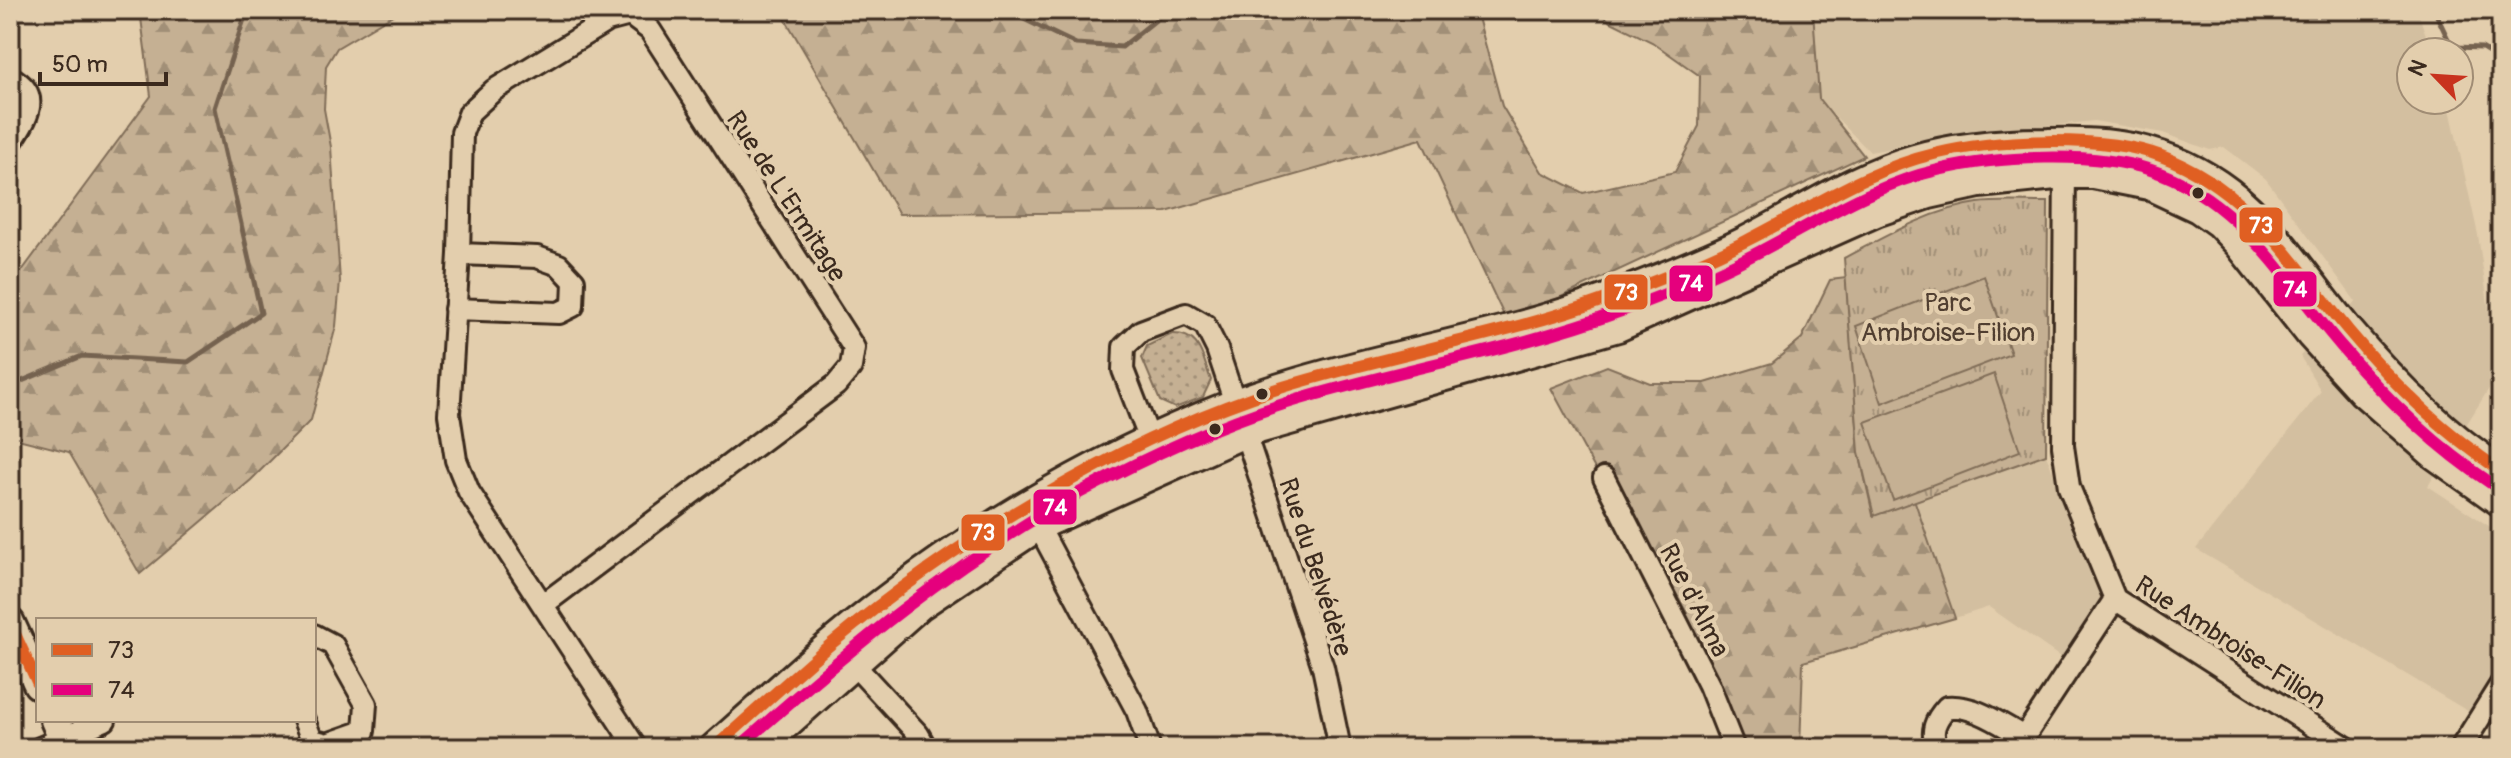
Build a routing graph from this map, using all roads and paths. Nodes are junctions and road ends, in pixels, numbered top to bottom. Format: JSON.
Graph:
{"nodes":[{"id":1,"x":10,"y":77,"type":"edge"},
{"id":2,"x":2064,"y":143,"type":"junction"},
{"id":3,"x":10,"y":144,"type":"edge"},
{"id":4,"x":2065,"y":174,"type":"junction"},
{"id":5,"x":459,"y":254,"type":"junction"},
{"id":6,"x":455,"y":309,"type":"junction"},
{"id":7,"x":1234,"y":404,"type":"junction"},
{"id":8,"x":1244,"y":433,"type":"junction"},
{"id":9,"x":1150,"y":440,"type":"junction"},
{"id":10,"x":2501,"y":471,"type":"edge"},
{"id":11,"x":1604,"y":478,"type":"dead end"},
{"id":12,"x":2501,"y":502,"type":"edge"},
{"id":13,"x":1032,"y":516,"type":"junction"},
{"id":14,"x":2115,"y":599,"type":"junction"},
{"id":15,"x":544,"y":604,"type":"junction"},
{"id":16,"x":10,"y":623,"type":"edge"},
{"id":17,"x":316,"y":636,"type":"edge"},
{"id":18,"x":834,"y":642,"type":"junction"},
{"id":19,"x":853,"y":663,"type":"junction"},
{"id":20,"x":36,"y":680,"type":"edge"},
{"id":21,"x":2501,"y":684,"type":"edge"},
{"id":22,"x":100,"y":722,"type":"edge"},
{"id":23,"x":305,"y":722,"type":"edge"},
{"id":24,"x":56,"y":738,"type":"edge"},
{"id":25,"x":2021,"y":743,"type":"edge"},
{"id":26,"x":636,"y":748,"type":"edge"},
{"id":27,"x":714,"y":748,"type":"edge"},
{"id":28,"x":759,"y":748,"type":"edge"},
{"id":29,"x":926,"y":748,"type":"edge"},
{"id":30,"x":1150,"y":748,"type":"edge"},
{"id":31,"x":1340,"y":748,"type":"edge"},
{"id":32,"x":1734,"y":748,"type":"edge"},
{"id":33,"x":1937,"y":748,"type":"edge"},
{"id":34,"x":2347,"y":748,"type":"edge"},
{"id":35,"x":2461,"y":748,"type":"edge"}],
"edges":[{"from":1,"to":3,"type":"street"},
{"from":2,"to":4,"type":"street","name":"Rue Ambroise-Filion"},
{"from":2,"to":7,"type":"street"},
{"from":2,"to":10,"type":"street"},
{"from":4,"to":8,"type":"street"},
{"from":4,"to":12,"type":"street"},
{"from":4,"to":14,"type":"street","name":"Rue Ambroise-Filion"},
{"from":5,"to":6,"type":"street","name":"Rue de L'Ermitage"},
{"from":5,"to":6,"type":"street"},
{"from":5,"to":15,"type":"street","name":"Rue de L'Ermitage"},
{"from":6,"to":15,"type":"street","name":"Rue de L'Ermitage"},
{"from":7,"to":8,"type":"street","name":"Rue du Belvédère"},
{"from":7,"to":9,"type":"street"},
{"from":7,"to":9,"type":"street"},
{"from":8,"to":13,"type":"street"},
{"from":8,"to":31,"type":"street","name":"Rue du Belvédère"},
{"from":9,"to":13,"type":"street"},
{"from":11,"to":32,"type":"street","name":"Rue d'Alma"},
{"from":13,"to":18,"type":"street"},
{"from":13,"to":19,"type":"street"},
{"from":13,"to":30,"type":"street"},
{"from":14,"to":25,"type":"street"},
{"from":14,"to":34,"type":"street","name":"Rue Ambroise-Filion"},
{"from":15,"to":26,"type":"street","name":"Rue de L'Ermitage"},
{"from":16,"to":20,"type":"street"},
{"from":17,"to":23,"type":"street"},
{"from":18,"to":19,"type":"street"},
{"from":18,"to":27,"type":"street"},
{"from":19,"to":28,"type":"street"},
{"from":19,"to":29,"type":"street"},
{"from":21,"to":35,"type":"street"},
{"from":22,"to":24,"type":"street"},
{"from":25,"to":33,"type":"street"}]}
